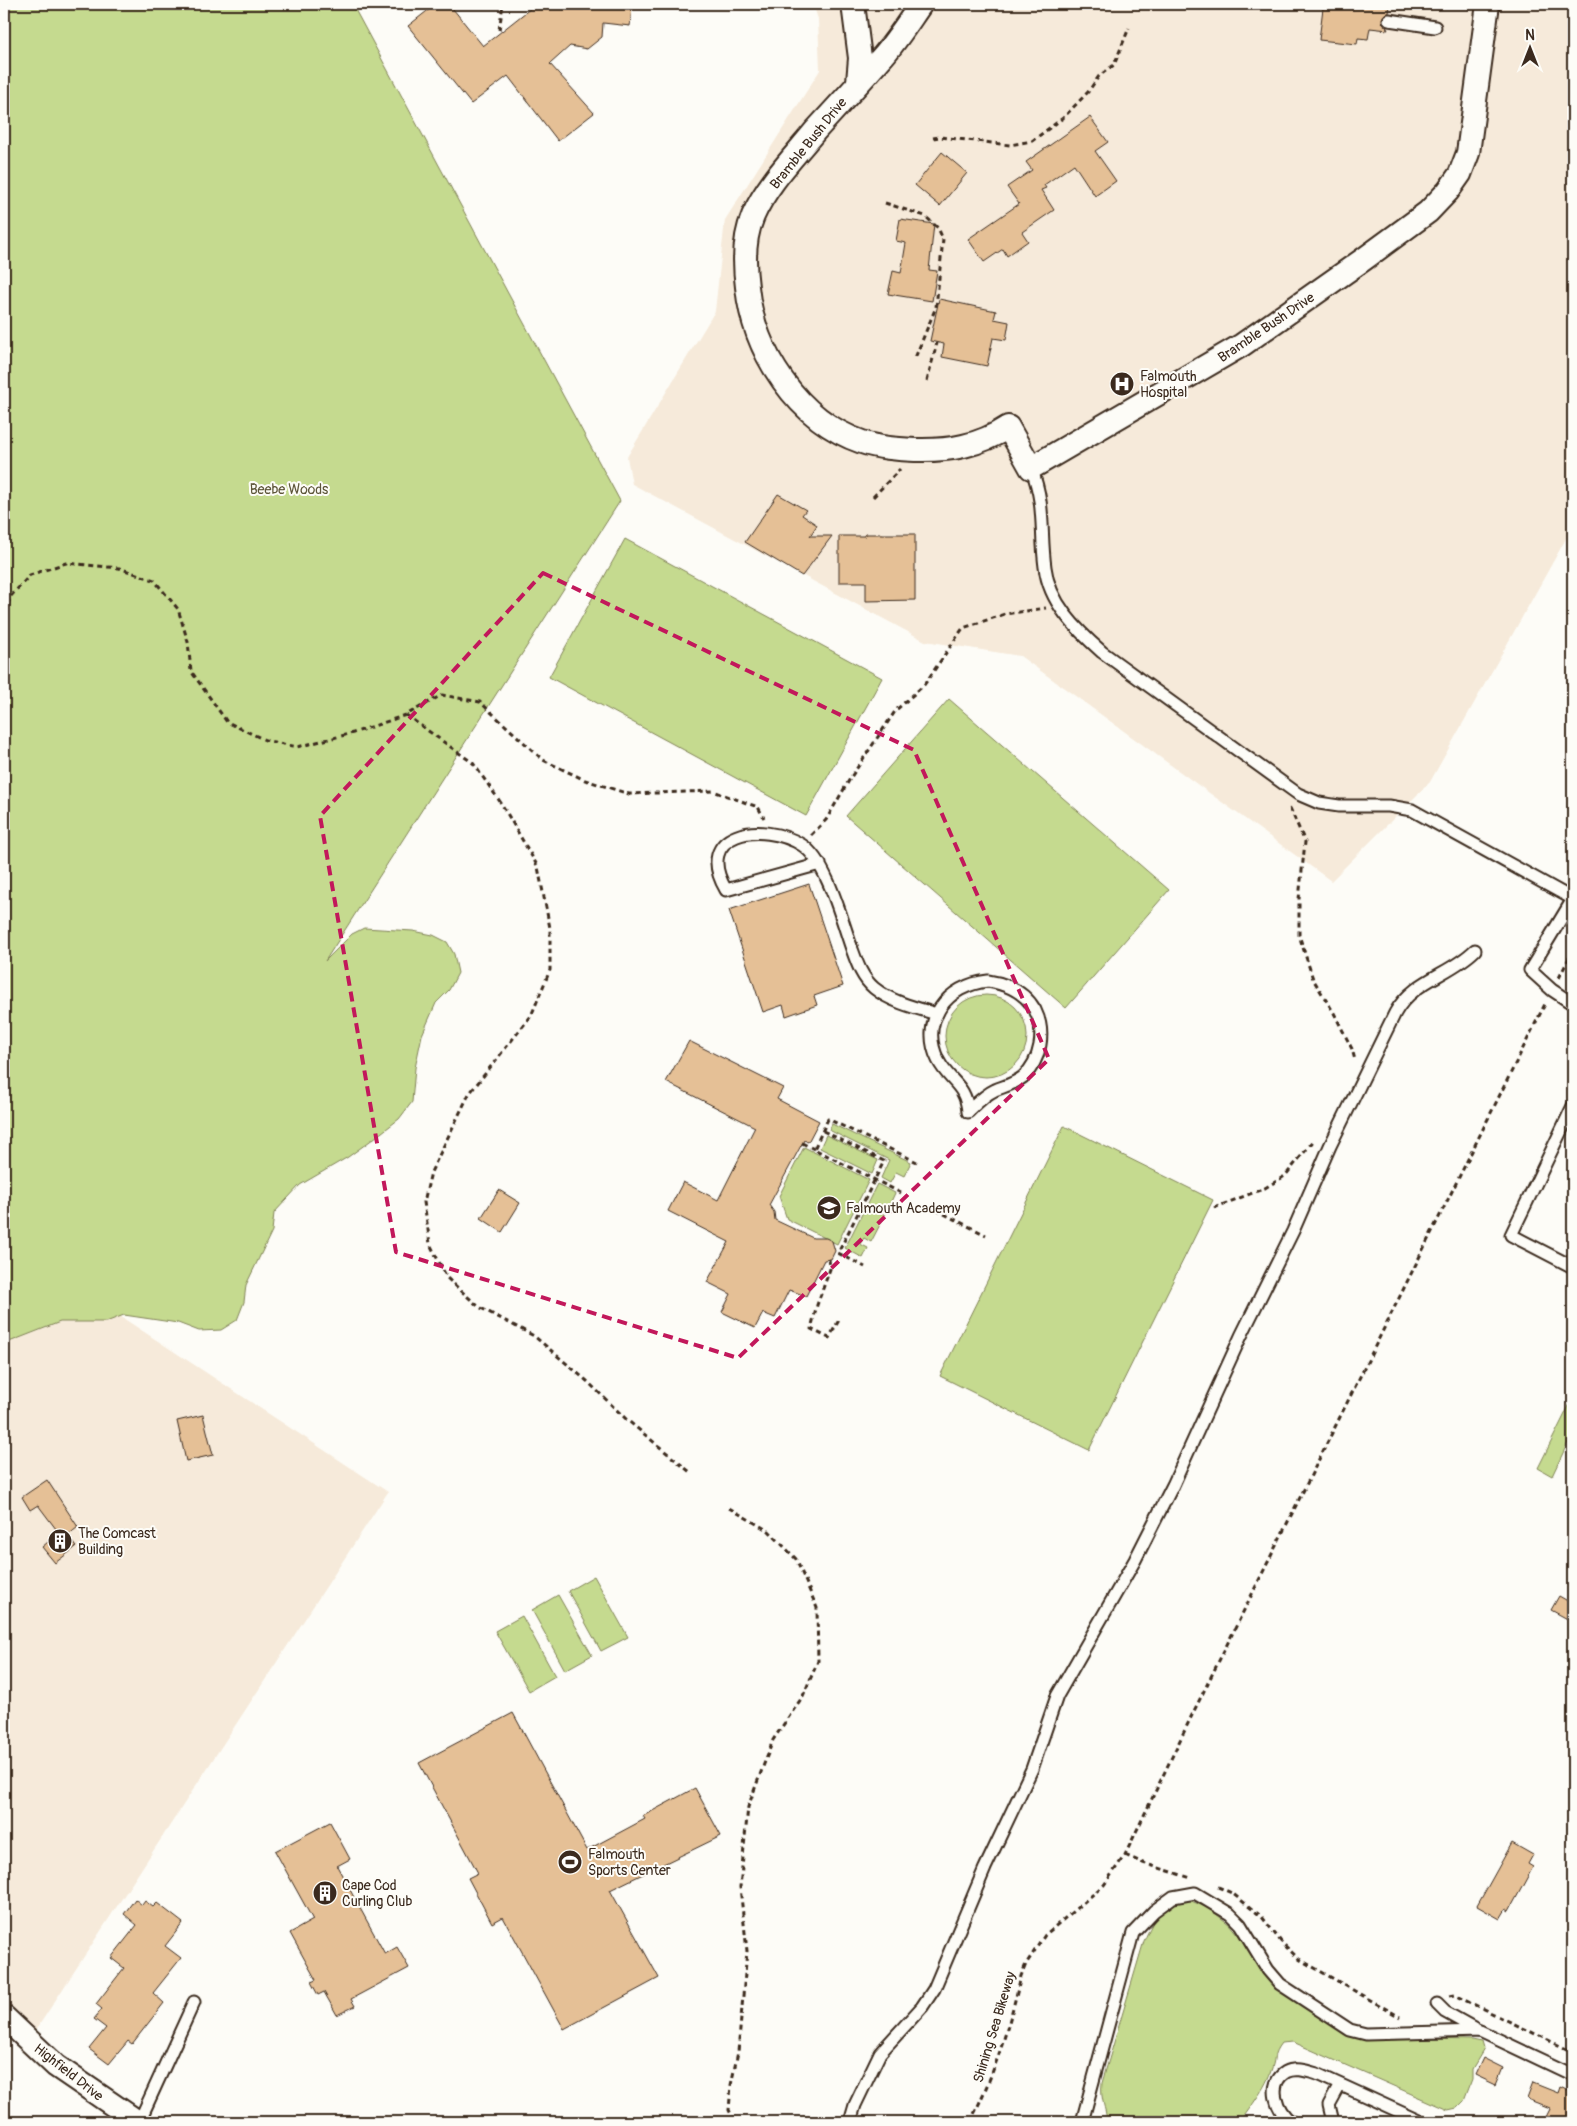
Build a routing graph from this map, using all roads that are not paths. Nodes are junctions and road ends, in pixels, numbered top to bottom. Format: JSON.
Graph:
{"nodes":[{"id":1,"x":854,"y":4,"type":"edge"},
{"id":2,"x":921,"y":4,"type":"edge"},
{"id":3,"x":1488,"y":4,"type":"edge"},
{"id":4,"x":1389,"y":20,"type":"dead end"},
{"id":5,"x":1435,"y":27,"type":"dead end"},
{"id":6,"x":858,"y":82,"type":"junction"},
{"id":7,"x":1031,"y":468,"type":"junction"},
{"id":8,"x":820,"y":864,"type":"junction"},
{"id":9,"x":1475,"y":950,"type":"dead end"},
{"id":10,"x":1573,"y":1004,"type":"edge"},
{"id":11,"x":937,"y":1014,"type":"junction"},
{"id":12,"x":1573,"y":1106,"type":"edge"},
{"id":13,"x":1573,"y":1267,"type":"edge"},
{"id":14,"x":194,"y":2002,"type":"dead end"},
{"id":15,"x":1437,"y":2004,"type":"road end"},
{"id":16,"x":4,"y":2017,"type":"edge"},
{"id":17,"x":1480,"y":2032,"type":"junction"},
{"id":18,"x":1573,"y":2075,"type":"edge"},
{"id":19,"x":1340,"y":2085,"type":"junction"},
{"id":20,"x":138,"y":2122,"type":"edge"},
{"id":21,"x":850,"y":2122,"type":"edge"},
{"id":22,"x":1082,"y":2122,"type":"edge"},
{"id":23,"x":1291,"y":2122,"type":"edge"},
{"id":24,"x":1333,"y":2122,"type":"edge"},
{"id":25,"x":1422,"y":2122,"type":"edge"}],
"edges":[{"from":1,"to":6,"type":"street"},
{"from":2,"to":6,"type":"street","name":"Bramble Bush Drive"},
{"from":3,"to":7,"type":"street","name":"Bramble Bush Drive"},
{"from":4,"to":5,"type":"lane"},
{"from":6,"to":7,"type":"street","name":"Bramble Bush Drive"},
{"from":7,"to":10,"type":"lane"},
{"from":8,"to":8,"type":"lane"},
{"from":8,"to":11,"type":"lane"},
{"from":9,"to":21,"type":"lane"},
{"from":11,"to":11,"type":"lane"},
{"from":12,"to":13,"type":"lane"},
{"from":14,"to":20,"type":"lane"},
{"from":15,"to":17,"type":"lane"},
{"from":16,"to":20,"type":"street","name":"Highfield Drive"},
{"from":17,"to":18,"type":"lane"},
{"from":17,"to":22,"type":"lane"},
{"from":19,"to":23,"type":"lane"},
{"from":19,"to":24,"type":"lane"},
{"from":19,"to":25,"type":"lane"}]}
